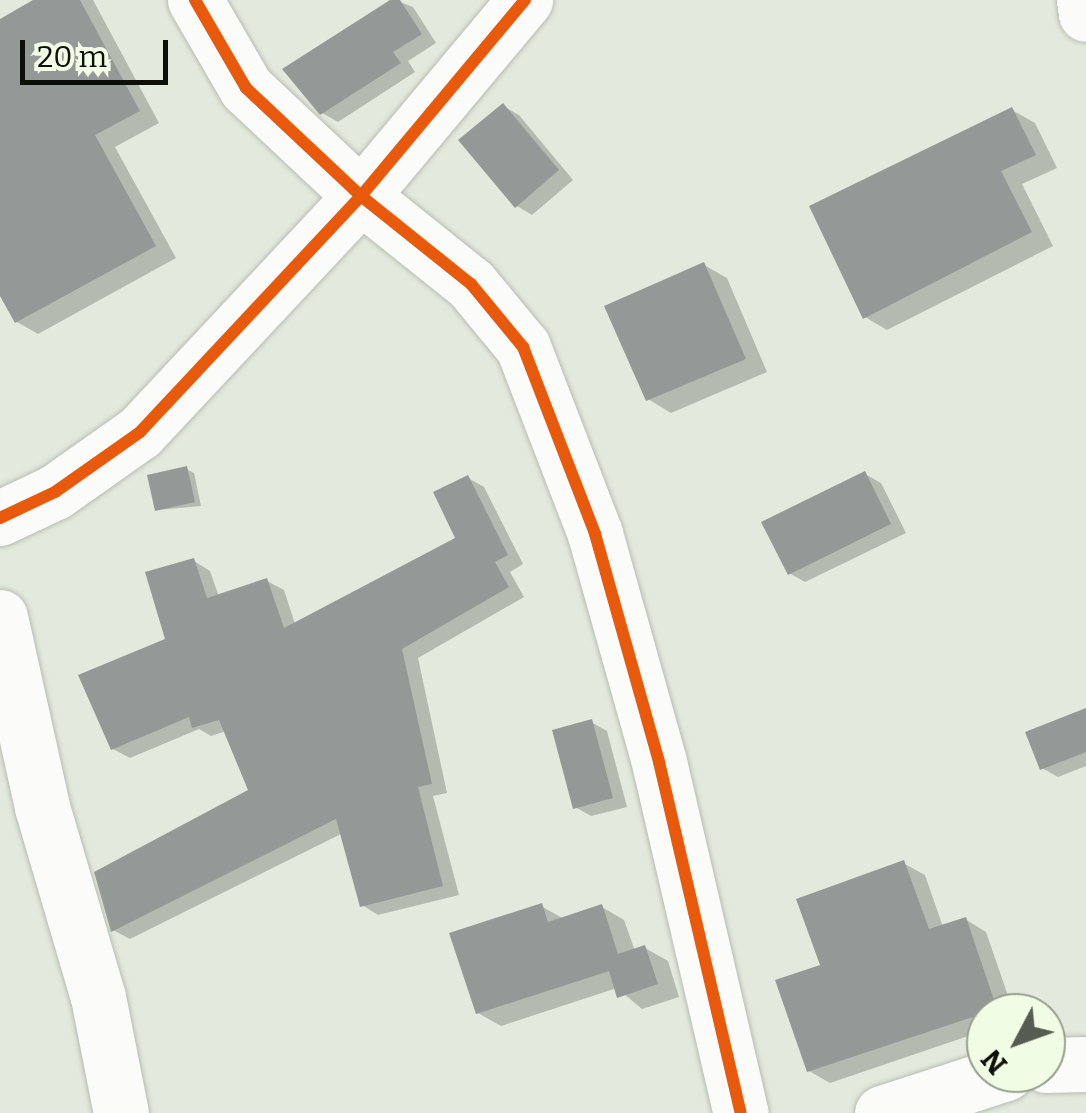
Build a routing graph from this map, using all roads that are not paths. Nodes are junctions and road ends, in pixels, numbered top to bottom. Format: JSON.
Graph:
{"nodes":[{"id":1,"x":195,"y":0,"type":"edge"},
{"id":2,"x":525,"y":0,"type":"edge"},
{"id":3,"x":1084,"y":0,"type":"edge"},
{"id":4,"x":1086,"y":14,"type":"edge"},
{"id":5,"x":361,"y":196,"type":"junction"},
{"id":6,"x":0,"y":518,"type":"edge"},
{"id":7,"x":0,"y":617,"type":"edge"},
{"id":8,"x":966,"y":1086,"type":"edge"},
{"id":9,"x":121,"y":1113,"type":"edge"},
{"id":10,"x":740,"y":1113,"type":"edge"},
{"id":11,"x":882,"y":1113,"type":"edge"}],
"edges":[{"from":1,"to":5,"type":"street"},
{"from":2,"to":5,"type":"street"},
{"from":3,"to":4,"type":"street"},
{"from":5,"to":6,"type":"street"},
{"from":5,"to":10,"type":"street"},
{"from":7,"to":9,"type":"street"},
{"from":8,"to":11,"type":"street"}]}
